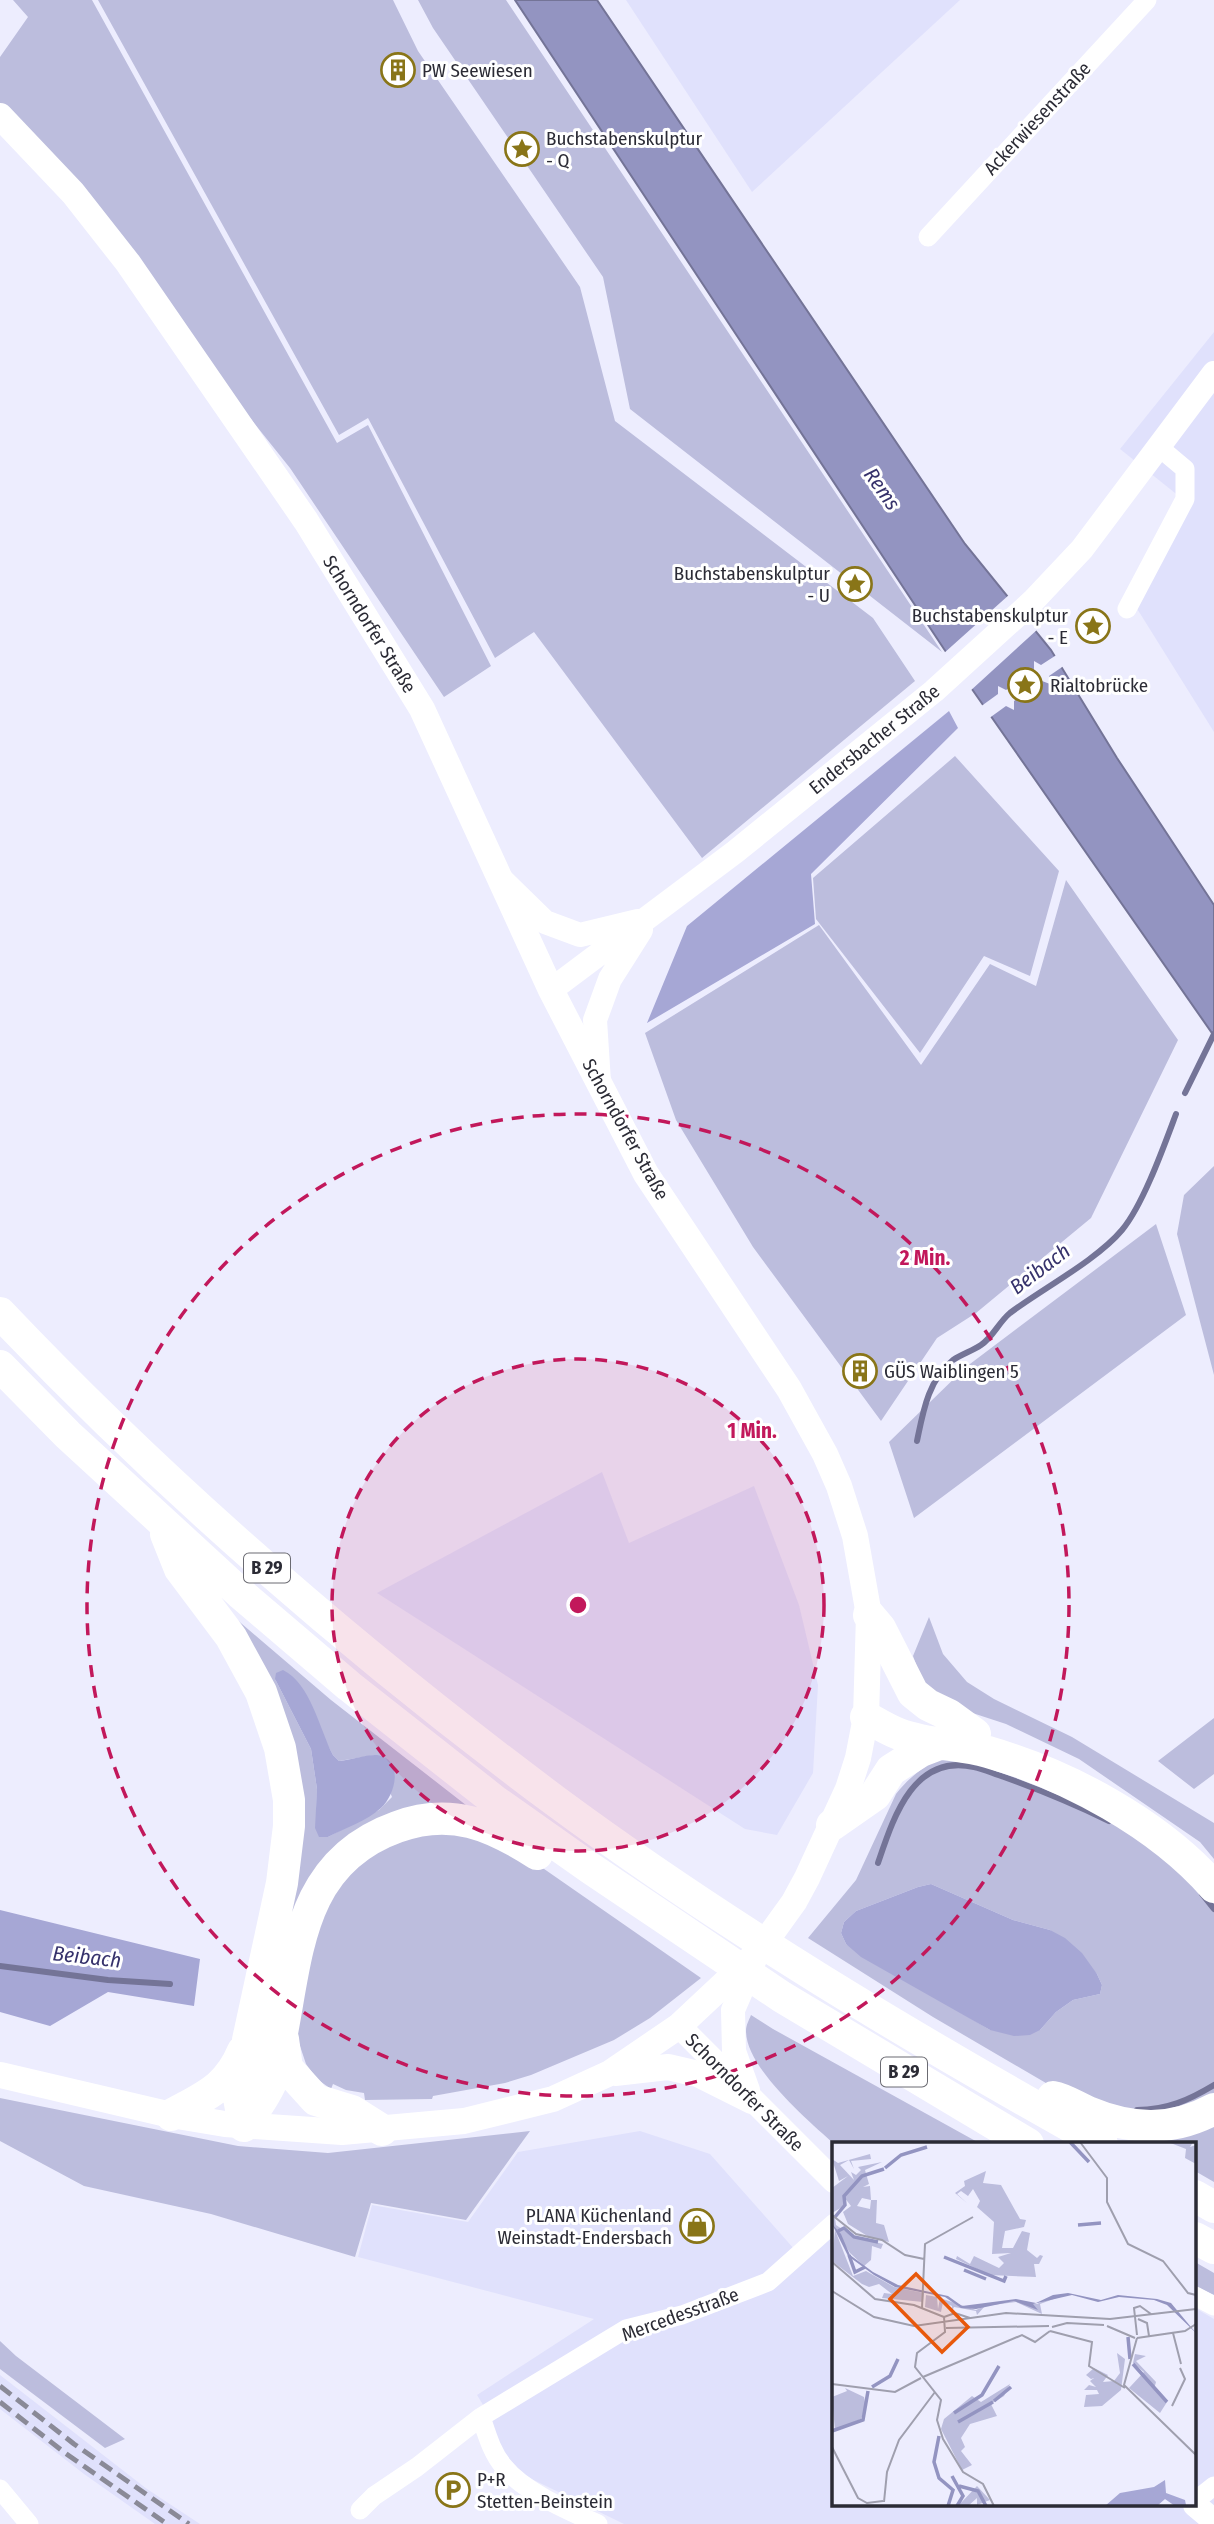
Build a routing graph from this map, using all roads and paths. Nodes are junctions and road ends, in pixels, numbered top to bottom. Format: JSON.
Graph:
{"nodes":[{"id":1,"x":1147,"y":0,"type":"edge"},
{"id":2,"x":0,"y":116,"type":"edge"},
{"id":3,"x":928,"y":237,"type":"dead end"},
{"id":4,"x":1214,"y":373,"type":"edge"},
{"id":5,"x":1160,"y":447,"type":"junction"},
{"id":6,"x":1126,"y":609,"type":"dead end"},
{"id":7,"x":500,"y":878,"type":"junction"},
{"id":8,"x":649,"y":918,"type":"junction"},
{"id":9,"x":551,"y":990,"type":"junction"},
{"id":10,"x":599,"y":1082,"type":"junction"},
{"id":11,"x":0,"y":1313,"type":"edge"},
{"id":12,"x":0,"y":1366,"type":"edge"},
{"id":13,"x":162,"y":1524,"type":"junction"},
{"id":14,"x":869,"y":1615,"type":"junction"},
{"id":15,"x":866,"y":1717,"type":"junction"},
{"id":16,"x":975,"y":1734,"type":"junction"},
{"id":17,"x":942,"y":1743,"type":"junction"},
{"id":18,"x":832,"y":1825,"type":"junction"},
{"id":19,"x":590,"y":1868,"type":"junction"},
{"id":20,"x":1214,"y":1870,"type":"edge"},
{"id":21,"x":1214,"y":1887,"type":"edge"},
{"id":22,"x":758,"y":1952,"type":"junction"},
{"id":23,"x":679,"y":2026,"type":"junction"},
{"id":24,"x":282,"y":2031,"type":"junction"},
{"id":25,"x":248,"y":2040,"type":"junction"},
{"id":26,"x":610,"y":2073,"type":"junction"},
{"id":27,"x":0,"y":2075,"type":"edge"},
{"id":28,"x":1012,"y":2094,"type":"junction"},
{"id":29,"x":752,"y":2101,"type":"junction"},
{"id":30,"x":1214,"y":2109,"type":"edge"},
{"id":31,"x":171,"y":2115,"type":"junction"},
{"id":32,"x":244,"y":2126,"type":"junction"},
{"id":33,"x":382,"y":2130,"type":"junction"},
{"id":34,"x":1025,"y":2142,"type":"edge"},
{"id":35,"x":1098,"y":2142,"type":"edge"},
{"id":36,"x":832,"y":2178,"type":"edge"},
{"id":37,"x":1196,"y":2197,"type":"edge"},
{"id":38,"x":1214,"y":2207,"type":"edge"},
{"id":39,"x":832,"y":2225,"type":"edge"},
{"id":40,"x":1196,"y":2239,"type":"edge"},
{"id":41,"x":1214,"y":2248,"type":"edge"},
{"id":42,"x":1196,"y":2297,"type":"edge"},
{"id":43,"x":1214,"y":2306,"type":"edge"},
{"id":44,"x":481,"y":2417,"type":"junction"},
{"id":45,"x":1214,"y":2486,"type":"edge"},
{"id":46,"x":0,"y":2489,"type":"edge"},
{"id":47,"x":1196,"y":2502,"type":"edge"},
{"id":48,"x":1196,"y":2504,"type":"edge"},
{"id":49,"x":360,"y":2510,"type":"dead end"},
{"id":50,"x":1214,"y":2521,"type":"edge"},
{"id":51,"x":29,"y":2524,"type":"edge"},
{"id":52,"x":598,"y":2524,"type":"edge"}],
"edges":[{"from":1,"to":3,"type":"street","name":"Ackerwiesenstraße"},
{"from":2,"to":7,"type":"main road","name":"Schorndorfer Straße"},
{"from":4,"to":5,"type":"street","name":"Endersbacher Straße"},
{"from":5,"to":6,"type":"street"},
{"from":5,"to":8,"type":"street","name":"Endersbacher Straße"},
{"from":7,"to":8,"type":"street"},
{"from":7,"to":9,"type":"main road","name":"Schorndorfer Straße"},
{"from":8,"to":9,"type":"street","name":"Endersbacher Straße"},
{"from":8,"to":10,"type":"street"},
{"from":9,"to":10,"type":"main road","name":"Schorndorfer Straße"},
{"from":10,"to":14,"type":"main road","name":"Schorndorfer Straße"},
{"from":11,"to":28,"type":"highway","number":"B 29"},
{"from":12,"to":13,"type":"highway","number":"B 29"},
{"from":13,"to":19,"type":"highway","number":"B 29"},
{"from":13,"to":25,"type":"highway"},
{"from":14,"to":15,"type":"main road","name":"Schorndorfer Straße"},
{"from":14,"to":16,"type":"highway"},
{"from":15,"to":16,"type":"highway"},
{"from":15,"to":17,"type":"highway"},
{"from":15,"to":18,"type":"main road","name":"Schorndorfer Straße"},
{"from":16,"to":20,"type":"highway"},
{"from":17,"to":18,"type":"highway"},
{"from":17,"to":21,"type":"highway"},
{"from":18,"to":22,"type":"main road","name":"Schorndorfer Straße"},
{"from":19,"to":24,"type":"highway"},
{"from":19,"to":34,"type":"highway","number":"B 29"},
{"from":22,"to":23,"type":"main road","name":"Schorndorfer Straße"},
{"from":22,"to":29,"type":"street"},
{"from":23,"to":26,"type":"main road"},
{"from":23,"to":29,"type":"street","name":"Schorndorfer Straße"},
{"from":24,"to":32,"type":"highway"},
{"from":24,"to":33,"type":"highway"},
{"from":25,"to":31,"type":"highway"},
{"from":25,"to":32,"type":"highway"},
{"from":26,"to":29,"type":"main road"},
{"from":26,"to":33,"type":"main road"},
{"from":27,"to":31,"type":"main road"},
{"from":28,"to":30,"type":"highway"},
{"from":28,"to":35,"type":"highway","number":"B 29"},
{"from":29,"to":36,"type":"street","name":"Schorndorfer Straße"},
{"from":31,"to":32,"type":"main road"},
{"from":32,"to":33,"type":"main road"},
{"from":37,"to":38,"type":"highway"},
{"from":39,"to":44,"type":"street","name":"Mercedesstraße"},
{"from":40,"to":41,"type":"highway"},
{"from":42,"to":43,"type":"street"},
{"from":44,"to":49,"type":"street","name":"Mercedesstraße"},
{"from":44,"to":52,"type":"street"},
{"from":45,"to":47,"type":"street"},
{"from":46,"to":51,"type":"street"},
{"from":48,"to":50,"type":"street"}]}
